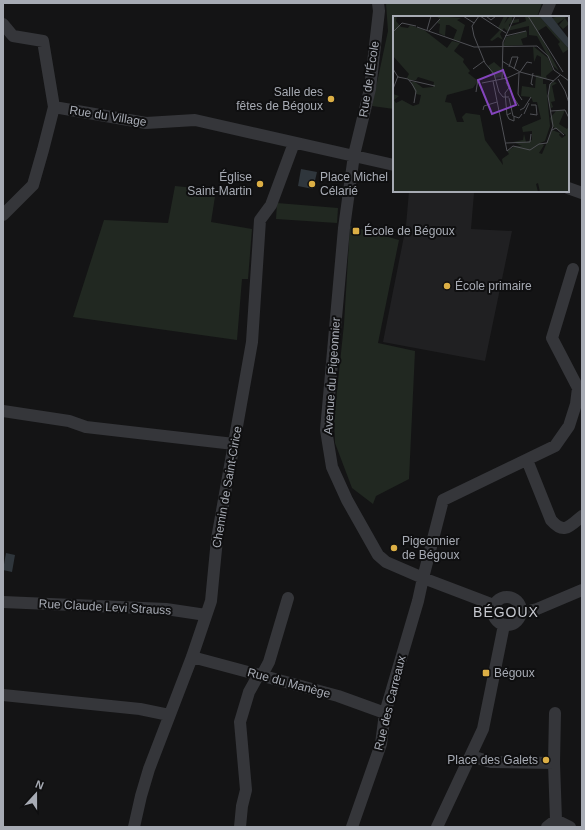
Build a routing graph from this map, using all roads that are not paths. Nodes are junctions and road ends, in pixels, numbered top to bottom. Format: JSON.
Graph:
{"nodes":[{"id":1,"x":378,"y":3,"type":"edge"},
{"id":2,"x":550,"y":3,"type":"edge"},
{"id":3,"x":544,"y":16,"type":"edge"},
{"id":4,"x":3,"y":24,"type":"edge"},
{"id":5,"x":54,"y":107,"type":"junction"},
{"id":6,"x":294,"y":143,"type":"junction"},
{"id":7,"x":354,"y":155,"type":"junction"},
{"id":8,"x":393,"y":165,"type":"edge"},
{"id":9,"x":569,"y":188,"type":"edge"},
{"id":10,"x":582,"y":193,"type":"edge"},
{"id":11,"x":3,"y":215,"type":"edge"},
{"id":12,"x":573,"y":269,"type":"dead end"},
{"id":13,"x":3,"y":411,"type":"edge"},
{"id":14,"x":234,"y":444,"type":"junction"},
{"id":15,"x":527,"y":460,"type":"junction"},
{"id":16,"x":582,"y":516,"type":"edge"},
{"id":17,"x":423,"y":578,"type":"junction"},
{"id":18,"x":582,"y":590,"type":"edge"},
{"id":19,"x":288,"y":598,"type":"dead end"},
{"id":20,"x":3,"y":602,"type":"edge"},
{"id":21,"x":494,"y":605,"type":"junction"},
{"id":22,"x":521,"y":613,"type":"junction"},
{"id":23,"x":206,"y":615,"type":"junction"},
{"id":24,"x":504,"y":624,"type":"junction"},
{"id":25,"x":192,"y":657,"type":"junction"},
{"id":26,"x":260,"y":674,"type":"junction"},
{"id":27,"x":3,"y":695,"type":"edge"},
{"id":28,"x":385,"y":713,"type":"junction"},
{"id":29,"x":555,"y":713,"type":"dead end"},
{"id":30,"x":169,"y":715,"type":"junction"},
{"id":31,"x":471,"y":756,"type":"junction"},
{"id":32,"x":554,"y":763,"type":"junction"},
{"id":33,"x":552,"y":824,"type":"edge"},
{"id":34,"x":134,"y":827,"type":"edge"},
{"id":35,"x":240,"y":827,"type":"edge"},
{"id":36,"x":352,"y":827,"type":"edge"},
{"id":37,"x":437,"y":827,"type":"edge"},
{"id":38,"x":570,"y":827,"type":"edge"}],
"edges":[{"from":1,"to":7,"type":"street","name":"Rue de l'École"},
{"from":2,"to":3,"type":"street"},
{"from":4,"to":5,"type":"street"},
{"from":5,"to":6,"type":"street","name":"Rue du Village"},
{"from":5,"to":11,"type":"street","name":"Rue du Village"},
{"from":6,"to":7,"type":"street","name":"Rue du Village"},
{"from":6,"to":14,"type":"street","name":"Chemin de Saint-Cirice"},
{"from":7,"to":8,"type":"street","name":"Rue du Village"},
{"from":7,"to":17,"type":"street","name":"Avenue du Pigeonnier"},
{"from":9,"to":10,"type":"street"},
{"from":12,"to":15,"type":"street"},
{"from":13,"to":14,"type":"street"},
{"from":14,"to":23,"type":"street","name":"Chemin de Saint-Cirice"},
{"from":15,"to":16,"type":"street"},
{"from":15,"to":17,"type":"street","name":"Rue des Carreaux"},
{"from":17,"to":21,"type":"street","name":"Avenue du Pigeonnier"},
{"from":17,"to":28,"type":"street","name":"Rue des Carreaux"},
{"from":18,"to":22,"type":"street"},
{"from":19,"to":26,"type":"street"},
{"from":20,"to":23,"type":"street","name":"Rue Claude Levi Strauss"},
{"from":21,"to":22,"type":"street"},
{"from":21,"to":24,"type":"street"},
{"from":22,"to":24,"type":"street"},
{"from":23,"to":25,"type":"street","name":"Chemin de Saint-Cirice"},
{"from":24,"to":31,"type":"street"},
{"from":25,"to":26,"type":"street","name":"Rue du Manège"},
{"from":25,"to":30,"type":"street","name":"Chemin de Saint-Cirice"},
{"from":26,"to":28,"type":"street","name":"Rue du Manège"},
{"from":26,"to":35,"type":"street"},
{"from":27,"to":30,"type":"street"},
{"from":28,"to":36,"type":"street","name":"Rue des Carreaux"},
{"from":29,"to":32,"type":"street"},
{"from":30,"to":34,"type":"street","name":"Chemin de Saint-Cirice"},
{"from":31,"to":32,"type":"street"},
{"from":31,"to":37,"type":"street"},
{"from":32,"to":33,"type":"street"},
{"from":33,"to":38,"type":"street"}]}
